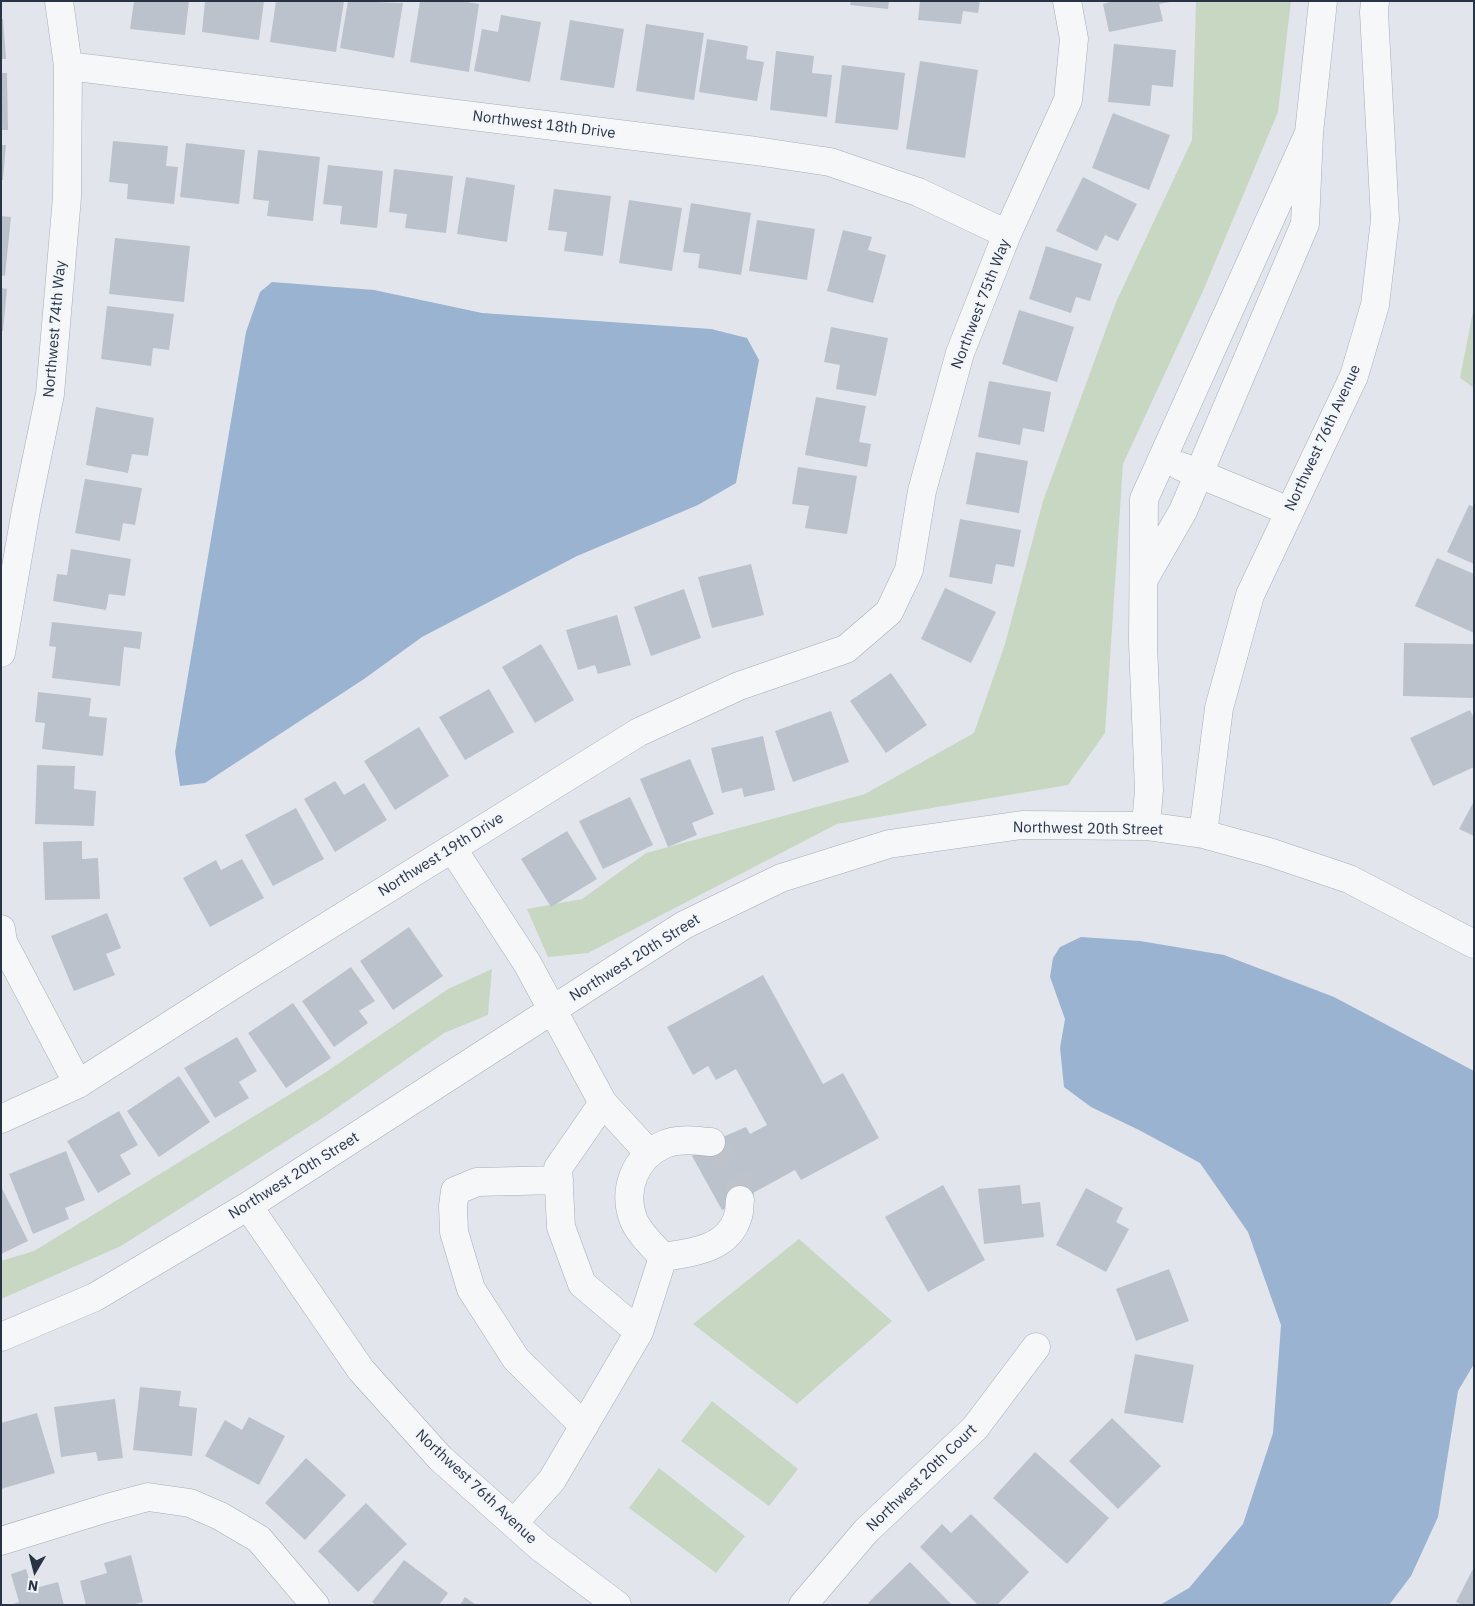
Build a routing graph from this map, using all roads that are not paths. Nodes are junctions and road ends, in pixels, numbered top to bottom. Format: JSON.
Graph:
{"nodes":[{"id":1,"x":59,"y":1,"type":"edge"},
{"id":2,"x":1067,"y":1,"type":"edge"},
{"id":3,"x":1323,"y":1,"type":"edge"},
{"id":4,"x":1375,"y":1,"type":"edge"},
{"id":5,"x":68,"y":66,"type":"junction"},
{"id":6,"x":1308,"y":133,"type":"junction"},
{"id":7,"x":1007,"y":234,"type":"junction"},
{"id":8,"x":1162,"y":458,"type":"junction"},
{"id":9,"x":1198,"y":473,"type":"junction"},
{"id":10,"x":1289,"y":511,"type":"junction"},
{"id":11,"x":1144,"y":580,"type":"junction"},
{"id":12,"x":889,"y":612,"type":"joint"},
{"id":13,"x":1,"y":653,"type":"edge"},
{"id":14,"x":1146,"y":826,"type":"junction"},
{"id":15,"x":1203,"y":834,"type":"junction"},
{"id":16,"x":452,"y":848,"type":"junction"},
{"id":17,"x":1,"y":929,"type":"edge"},
{"id":18,"x":1474,"y":944,"type":"edge"},
{"id":19,"x":553,"y":1009,"type":"junction"},
{"id":20,"x":78,"y":1084,"type":"junction"},
{"id":21,"x":603,"y":1103,"type":"junction"},
{"id":22,"x":1,"y":1119,"type":"edge"},
{"id":23,"x":711,"y":1142,"type":"tunnel mouth"},
{"id":24,"x":649,"y":1153,"type":"junction"},
{"id":25,"x":559,"y":1180,"type":"junction"},
{"id":26,"x":740,"y":1200,"type":"tunnel mouth"},
{"id":27,"x":248,"y":1206,"type":"junction"},
{"id":28,"x":663,"y":1257,"type":"junction"},
{"id":29,"x":639,"y":1332,"type":"junction"},
{"id":30,"x":1,"y":1337,"type":"edge"},
{"id":31,"x":1036,"y":1348,"type":"dead end"},
{"id":32,"x":584,"y":1426,"type":"junction"},
{"id":33,"x":514,"y":1523,"type":"junction"},
{"id":34,"x":1,"y":1541,"type":"edge"},
{"id":35,"x":315,"y":1605,"type":"edge"},
{"id":36,"x":617,"y":1605,"type":"edge"},
{"id":37,"x":804,"y":1605,"type":"edge"}],
"edges":[{"from":1,"to":5,"type":"street","name":"Northwest 74th Way"},
{"from":2,"to":7,"type":"street","name":"Northwest 75th Way"},
{"from":3,"to":6,"type":"street"},
{"from":4,"to":10,"type":"street","name":"Northwest 76th Avenue"},
{"from":5,"to":7,"type":"street","name":"Northwest 18th Drive"},
{"from":5,"to":13,"type":"street","name":"Northwest 74th Way"},
{"from":6,"to":8,"type":"street"},
{"from":6,"to":9,"type":"street"},
{"from":7,"to":12,"type":"street","name":"Northwest 75th Way"},
{"from":8,"to":9,"type":"street"},
{"from":8,"to":11,"type":"street"},
{"from":9,"to":10,"type":"street"},
{"from":9,"to":11,"type":"street"},
{"from":10,"to":15,"type":"street","name":"Northwest 76th Avenue"},
{"from":11,"to":14,"type":"street"},
{"from":12,"to":16,"type":"street","name":"Northwest 19th Drive"},
{"from":14,"to":15,"type":"street","name":"Northwest 20th Street"},
{"from":14,"to":19,"type":"street","name":"Northwest 20th Street"},
{"from":15,"to":18,"type":"street","name":"Northwest 20th Street"},
{"from":16,"to":19,"type":"street"},
{"from":16,"to":20,"type":"street","name":"Northwest 19th Drive"},
{"from":17,"to":20,"type":"street"},
{"from":19,"to":21,"type":"street"},
{"from":19,"to":27,"type":"street","name":"Northwest 20th Street"},
{"from":20,"to":22,"type":"street","name":"Northwest 19th Drive"},
{"from":21,"to":24,"type":"street"},
{"from":21,"to":25,"type":"street"},
{"from":23,"to":24,"type":"street"},
{"from":24,"to":28,"type":"street"},
{"from":25,"to":29,"type":"street"},
{"from":25,"to":32,"type":"street"},
{"from":26,"to":28,"type":"street"},
{"from":27,"to":30,"type":"street","name":"Northwest 20th Street"},
{"from":27,"to":33,"type":"street","name":"Northwest 76th Avenue"},
{"from":28,"to":29,"type":"street"},
{"from":29,"to":32,"type":"street"},
{"from":31,"to":37,"type":"street","name":"Northwest 20th Court"},
{"from":32,"to":33,"type":"street"},
{"from":33,"to":36,"type":"street","name":"Northwest 76th Avenue"},
{"from":34,"to":35,"type":"street"}]}
